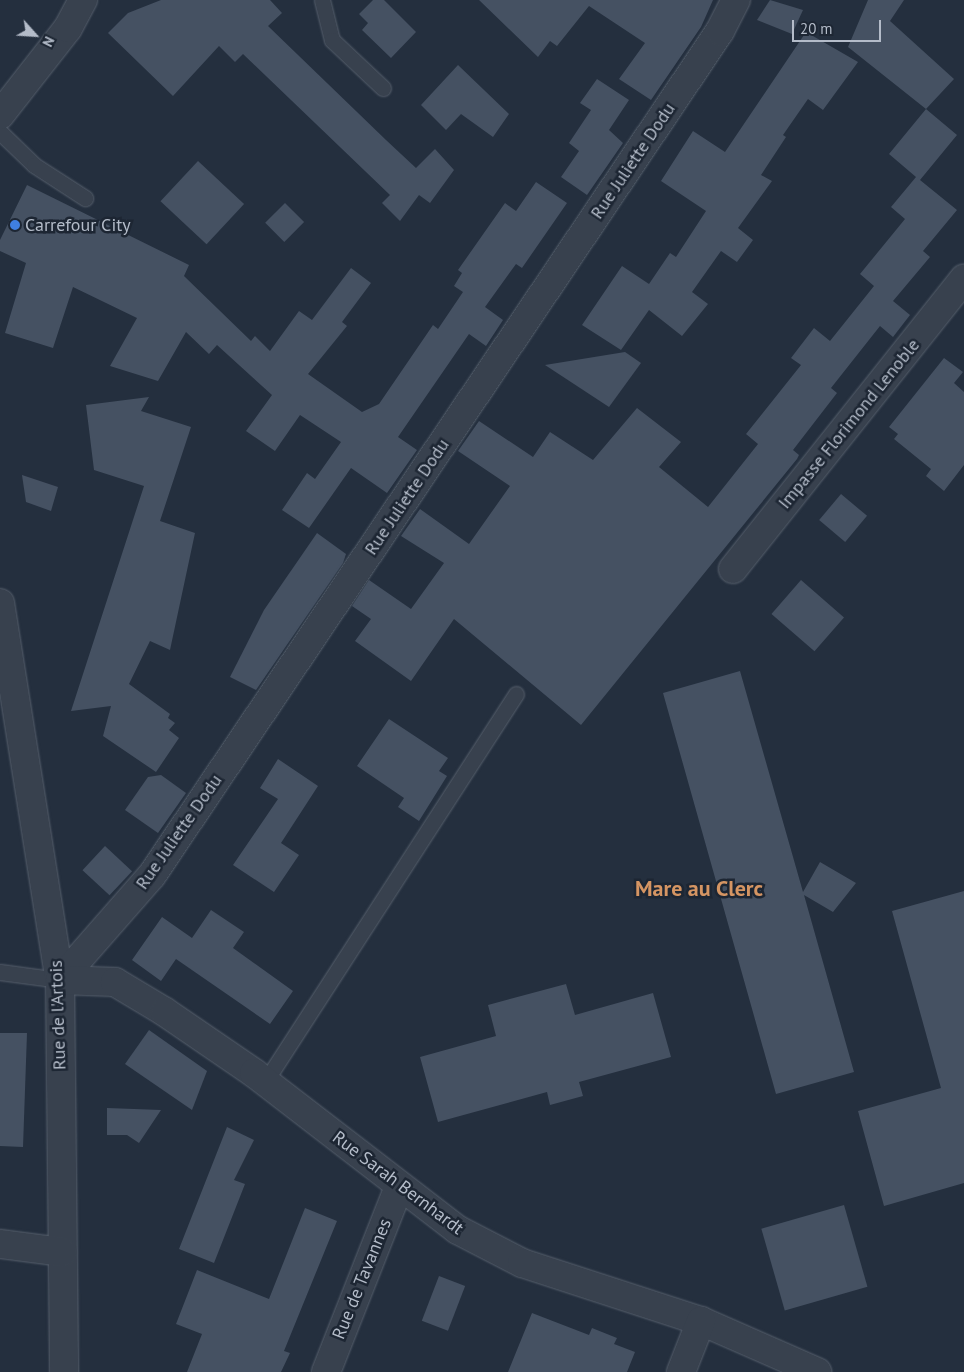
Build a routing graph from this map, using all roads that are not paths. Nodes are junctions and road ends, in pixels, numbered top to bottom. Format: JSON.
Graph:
{"nodes":[{"id":1,"x":83,"y":0,"type":"edge"},
{"id":2,"x":105,"y":0,"type":"edge"},
{"id":3,"x":322,"y":0,"type":"edge"},
{"id":4,"x":736,"y":0,"type":"edge"},
{"id":5,"x":68,"y":28,"type":"junction"},
{"id":6,"x":28,"y":78,"type":"junction"},
{"id":7,"x":383,"y":88,"type":"dead end"},
{"id":8,"x":0,"y":89,"type":"edge"},
{"id":9,"x":0,"y":115,"type":"edge"},
{"id":10,"x":0,"y":132,"type":"edge"},
{"id":11,"x":86,"y":198,"type":"dead end"},
{"id":12,"x":964,"y":279,"type":"edge"},
{"id":13,"x":733,"y":569,"type":"dead end"},
{"id":14,"x":0,"y":603,"type":"edge"},
{"id":15,"x":516,"y":694,"type":"dead end"},
{"id":16,"x":0,"y":972,"type":"edge"},
{"id":17,"x":60,"y":980,"type":"junction"},
{"id":18,"x":265,"y":1082,"type":"junction"},
{"id":19,"x":399,"y":1187,"type":"junction"},
{"id":20,"x":0,"y":1244,"type":"edge"},
{"id":21,"x":62,"y":1252,"type":"junction"},
{"id":22,"x":701,"y":1321,"type":"junction"},
{"id":23,"x":64,"y":1372,"type":"edge"},
{"id":24,"x":326,"y":1372,"type":"edge"},
{"id":25,"x":680,"y":1372,"type":"edge"},
{"id":26,"x":817,"y":1372,"type":"edge"}],
"edges":[{"from":1,"to":5,"type":"street"},
{"from":2,"to":5,"type":"street"},
{"from":3,"to":7,"type":"lane"},
{"from":4,"to":17,"type":"street","name":"Rue Juliette Dodu"},
{"from":5,"to":6,"type":"street"},
{"from":6,"to":8,"type":"street"},
{"from":6,"to":9,"type":"street"},
{"from":10,"to":11,"type":"lane"},
{"from":12,"to":13,"type":"street","name":"Impasse Florimond Lenoble"},
{"from":14,"to":17,"type":"street","name":"Rue de l'Artois"},
{"from":15,"to":18,"type":"lane"},
{"from":16,"to":17,"type":"lane"},
{"from":17,"to":18,"type":"street","name":"Rue Sarah Bernhardt"},
{"from":17,"to":21,"type":"street","name":"Rue de l'Artois"},
{"from":18,"to":19,"type":"street","name":"Rue Sarah Bernhardt"},
{"from":19,"to":22,"type":"street","name":"Rue Sarah Bernhardt"},
{"from":19,"to":24,"type":"street","name":"Rue de Tavannes"},
{"from":20,"to":21,"type":"street"},
{"from":21,"to":23,"type":"street","name":"Rue de l'Artois"},
{"from":22,"to":25,"type":"street"},
{"from":22,"to":26,"type":"street","name":"Rue Sarah Bernhardt"}]}
